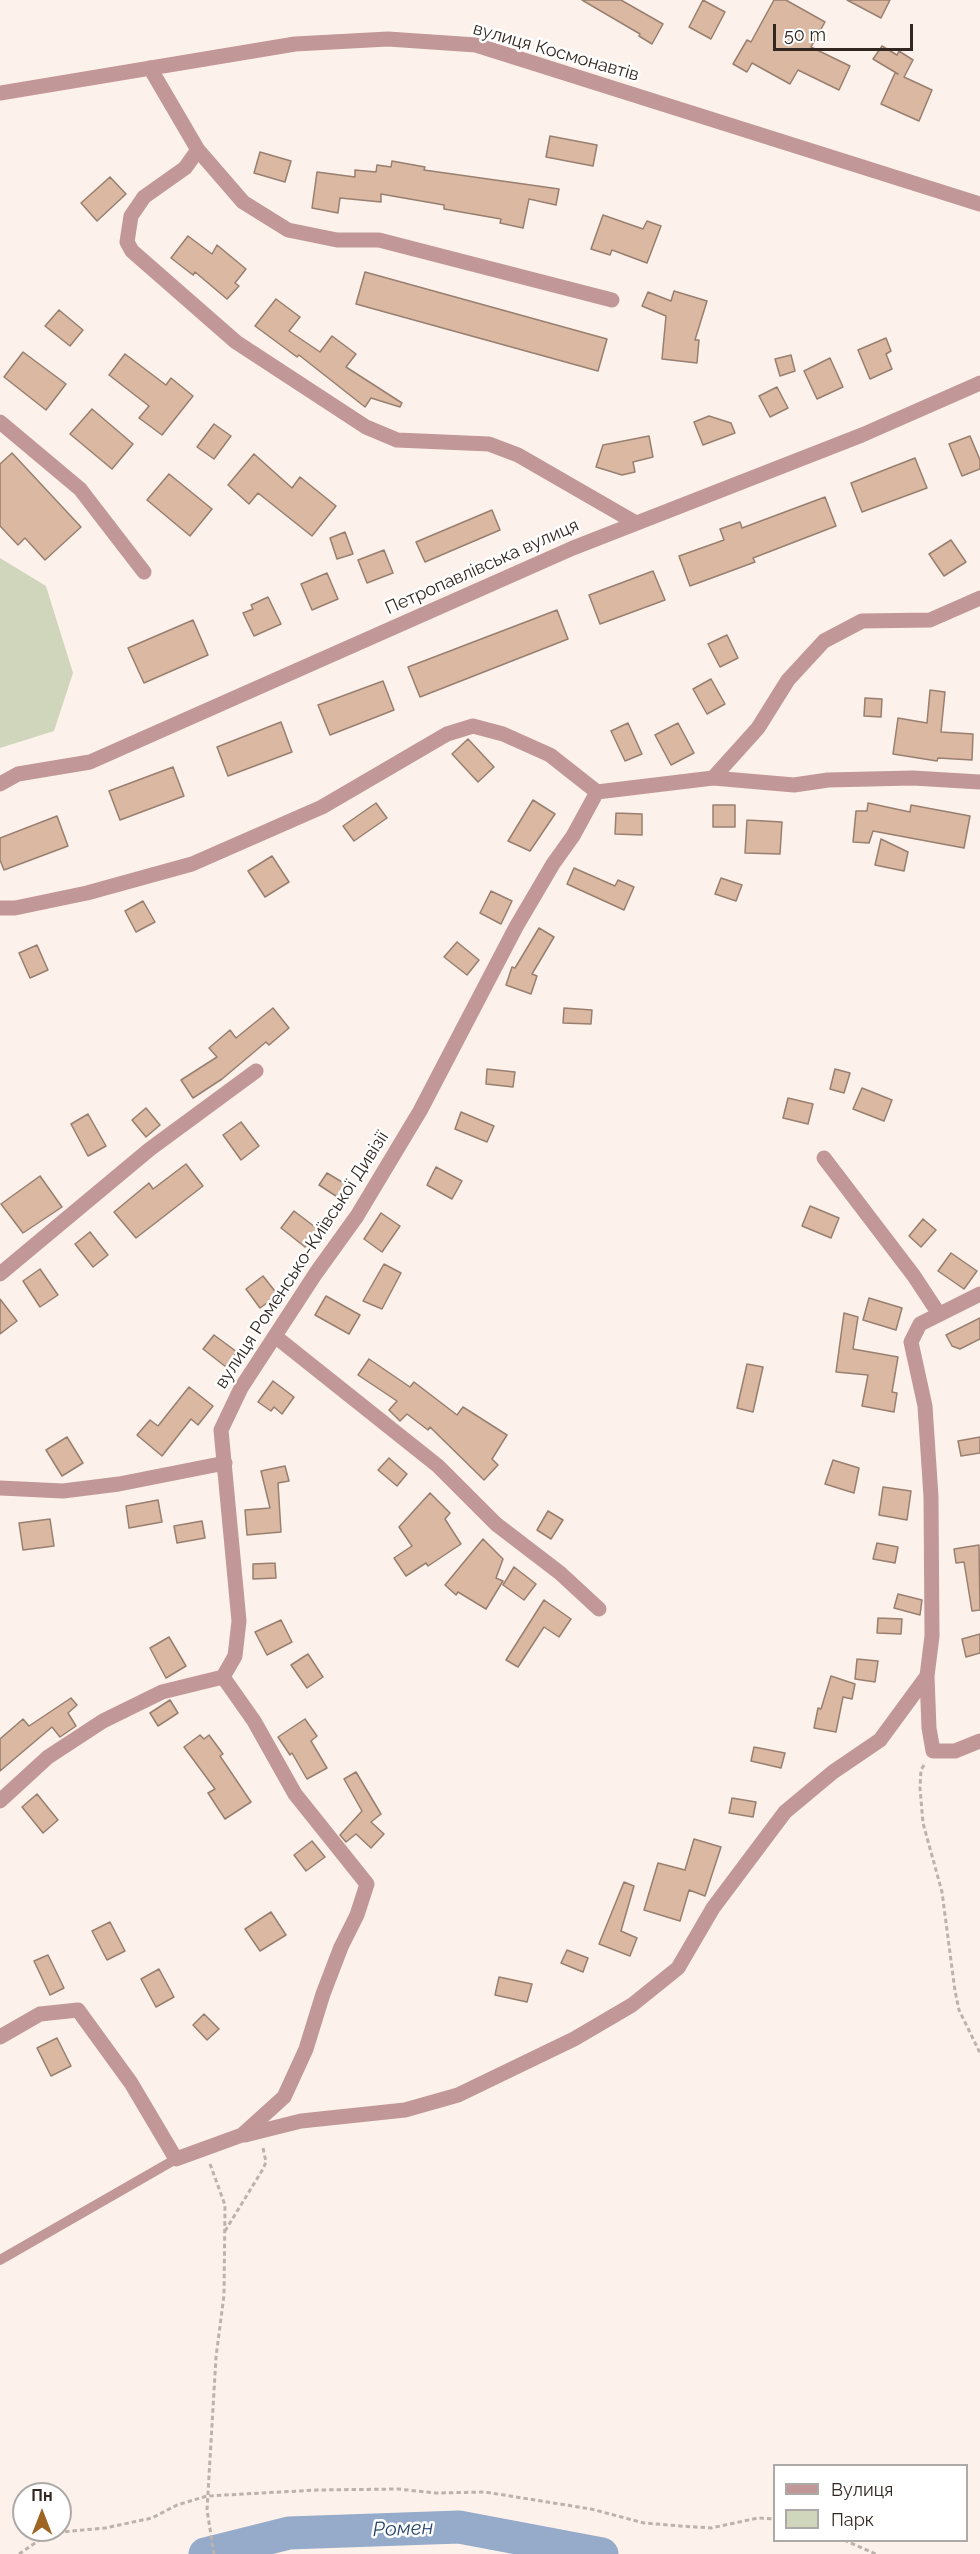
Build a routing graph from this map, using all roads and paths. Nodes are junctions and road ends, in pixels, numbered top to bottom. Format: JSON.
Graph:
{"nodes":[{"id":1,"x":150,"y":68,"type":"junction"},
{"id":2,"x":0,"y":93,"type":"edge"},
{"id":3,"x":198,"y":150,"type":"junction"},
{"id":4,"x":980,"y":204,"type":"edge"},
{"id":5,"x":612,"y":300,"type":"dead end"},
{"id":6,"x":980,"y":383,"type":"edge"},
{"id":7,"x":0,"y":422,"type":"edge"},
{"id":8,"x":636,"y":523,"type":"junction"},
{"id":9,"x":144,"y":572,"type":"dead end"},
{"id":10,"x":980,"y":598,"type":"edge"},
{"id":11,"x":713,"y":778,"type":"junction"},
{"id":12,"x":980,"y":782,"type":"edge"},
{"id":13,"x":0,"y":784,"type":"edge"},
{"id":14,"x":597,"y":792,"type":"junction"},
{"id":15,"x":0,"y":908,"type":"edge"},
{"id":16,"x":256,"y":1071,"type":"dead end"},
{"id":17,"x":824,"y":1158,"type":"dead end"},
{"id":18,"x":0,"y":1274,"type":"edge"},
{"id":19,"x":980,"y":1294,"type":"edge"},
{"id":20,"x":939,"y":1314,"type":"junction"},
{"id":21,"x":276,"y":1337,"type":"junction"},
{"id":22,"x":225,"y":1463,"type":"junction"},
{"id":23,"x":0,"y":1488,"type":"edge"},
{"id":24,"x":599,"y":1609,"type":"dead end"},
{"id":25,"x":927,"y":1676,"type":"junction"},
{"id":26,"x":223,"y":1677,"type":"junction"},
{"id":27,"x":980,"y":1741,"type":"edge"},
{"id":28,"x":933,"y":1750,"type":"junction"},
{"id":29,"x":0,"y":1801,"type":"edge"},
{"id":30,"x":0,"y":2037,"type":"edge"},
{"id":31,"x":980,"y":2053,"type":"edge"},
{"id":32,"x":242,"y":2135,"type":"junction"},
{"id":33,"x":262,"y":2142,"type":"dead end"},
{"id":34,"x":176,"y":2159,"type":"junction"},
{"id":35,"x":209,"y":2164,"type":"dead end"},
{"id":36,"x":224,"y":2232,"type":"junction"},
{"id":37,"x":0,"y":2260,"type":"edge"},
{"id":38,"x":207,"y":2496,"type":"junction"},
{"id":39,"x":773,"y":2519,"type":"edge"},
{"id":40,"x":846,"y":2542,"type":"edge"},
{"id":41,"x":19,"y":2554,"type":"edge"},
{"id":42,"x":213,"y":2554,"type":"edge"},
{"id":43,"x":876,"y":2554,"type":"edge"}],
"edges":[{"from":1,"to":2,"type":"street","name":"вулиця Космонавтів"},
{"from":1,"to":3,"type":"street"},
{"from":1,"to":4,"type":"street","name":"вулиця Космонавтів"},
{"from":3,"to":5,"type":"street"},
{"from":3,"to":8,"type":"street"},
{"from":6,"to":8,"type":"street","name":"Петропавлівська вулиця"},
{"from":7,"to":9,"type":"street"},
{"from":8,"to":13,"type":"street","name":"Петропавлівська вулиця"},
{"from":10,"to":11,"type":"street"},
{"from":11,"to":12,"type":"street"},
{"from":11,"to":14,"type":"street"},
{"from":14,"to":15,"type":"street"},
{"from":14,"to":21,"type":"street","name":"вулиця Роменсько-Київської Дивізії"},
{"from":16,"to":18,"type":"street"},
{"from":17,"to":20,"type":"street"},
{"from":19,"to":20,"type":"street"},
{"from":20,"to":25,"type":"street"},
{"from":21,"to":22,"type":"street","name":"вулиця Роменсько-Київської Дивізії"},
{"from":21,"to":24,"type":"street"},
{"from":22,"to":23,"type":"street"},
{"from":22,"to":26,"type":"street","name":"вулиця Роменсько-Київської Дивізії"},
{"from":25,"to":28,"type":"street"},
{"from":25,"to":32,"type":"street"},
{"from":26,"to":29,"type":"street"},
{"from":26,"to":32,"type":"street"},
{"from":27,"to":28,"type":"street"},
{"from":28,"to":31,"type":"path"},
{"from":30,"to":34,"type":"street"},
{"from":32,"to":34,"type":"street"},
{"from":33,"to":36,"type":"path"},
{"from":34,"to":37,"type":"lane"},
{"from":35,"to":36,"type":"path"},
{"from":36,"to":38,"type":"path"},
{"from":38,"to":39,"type":"path"},
{"from":38,"to":41,"type":"path"},
{"from":38,"to":42,"type":"path"},
{"from":40,"to":43,"type":"path"}]}
